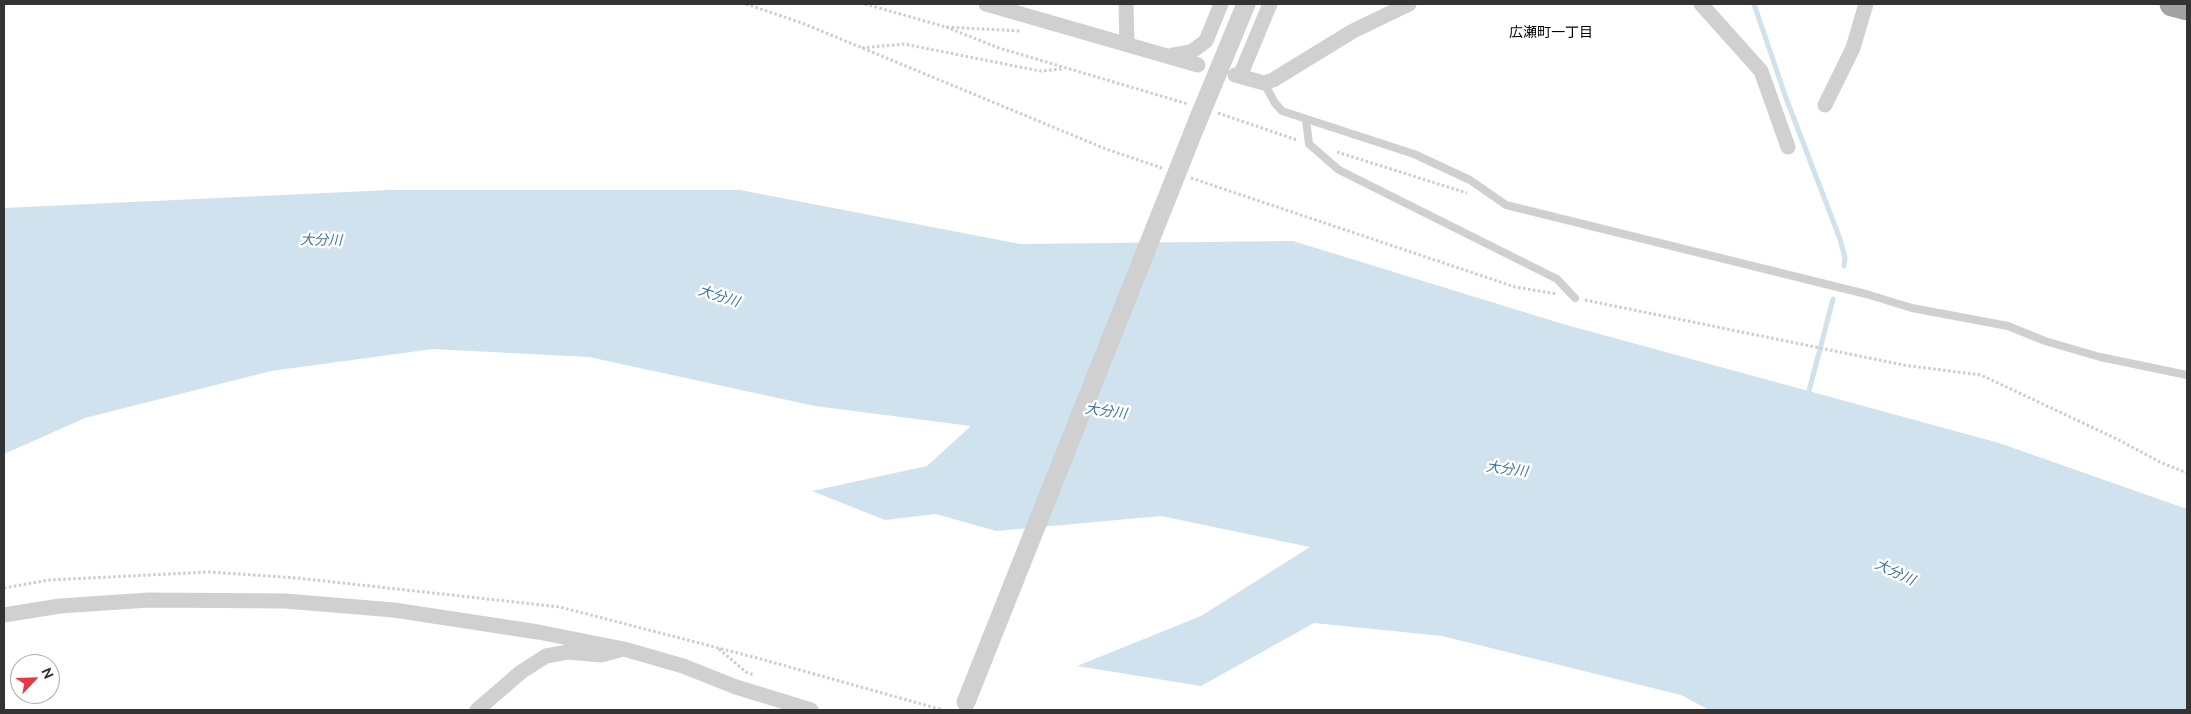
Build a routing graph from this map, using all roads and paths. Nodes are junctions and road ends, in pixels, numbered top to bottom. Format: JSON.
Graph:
{"nodes":[{"id":1,"x":746,"y":4,"type":"edge"},
{"id":2,"x":865,"y":4,"type":"edge"},
{"id":3,"x":986,"y":4,"type":"edge"},
{"id":4,"x":1126,"y":4,"type":"edge"},
{"id":5,"x":1221,"y":4,"type":"edge"},
{"id":6,"x":1246,"y":4,"type":"edge"},
{"id":7,"x":1270,"y":4,"type":"edge"},
{"id":8,"x":1409,"y":4,"type":"edge"},
{"id":9,"x":1701,"y":4,"type":"edge"},
{"id":10,"x":1866,"y":4,"type":"edge"},
{"id":11,"x":2172,"y":4,"type":"edge"},
{"id":12,"x":2187,"y":8,"type":"edge"},
{"id":13,"x":946,"y":27,"type":"junction"},
{"id":14,"x":1022,"y":31,"type":"dead end"},
{"id":15,"x":1127,"y":44,"type":"junction"},
{"id":16,"x":862,"y":48,"type":"junction"},
{"id":17,"x":1164,"y":54,"type":"junction"},
{"id":18,"x":1198,"y":65,"type":"dead end"},
{"id":19,"x":1066,"y":68,"type":"junction"},
{"id":20,"x":1264,"y":83,"type":"junction"},
{"id":21,"x":1825,"y":105,"type":"dead end"},
{"id":22,"x":1200,"y":114,"type":"junction"},
{"id":23,"x":1306,"y":120,"type":"junction"},
{"id":24,"x":1309,"y":144,"type":"junction"},
{"id":25,"x":1788,"y":147,"type":"dead end"},
{"id":26,"x":1171,"y":171,"type":"dead end"},
{"id":27,"x":1190,"y":177,"type":"dead end"},
{"id":28,"x":1468,"y":193,"type":"dead end"},
{"id":29,"x":1575,"y":298,"type":"junction"},
{"id":30,"x":2187,"y":375,"type":"edge"},
{"id":31,"x":2187,"y":473,"type":"edge"},
{"id":32,"x":4,"y":614,"type":"edge"},
{"id":33,"x":624,"y":649,"type":"junction"},
{"id":34,"x":964,"y":706,"type":"edge"},
{"id":35,"x":477,"y":710,"type":"edge"},
{"id":36,"x":811,"y":710,"type":"edge"}],
"edges":[{"from":1,"to":16,"type":"path"},
{"from":2,"to":13,"type":"path"},
{"from":3,"to":15,"type":"street"},
{"from":4,"to":15,"type":"street"},
{"from":5,"to":17,"type":"street"},
{"from":6,"to":22,"type":"street"},
{"from":7,"to":20,"type":"street"},
{"from":8,"to":20,"type":"street"},
{"from":9,"to":25,"type":"street"},
{"from":10,"to":21,"type":"street"},
{"from":11,"to":12,"type":"highway"},
{"from":13,"to":14,"type":"path"},
{"from":13,"to":19,"type":"path"},
{"from":15,"to":17,"type":"street"},
{"from":16,"to":19,"type":"path"},
{"from":16,"to":26,"type":"path"},
{"from":17,"to":18,"type":"street"},
{"from":19,"to":22,"type":"path"},
{"from":20,"to":23,"type":"lane"},
{"from":22,"to":24,"type":"path"},
{"from":22,"to":34,"type":"street","bridge":true},
{"from":23,"to":24,"type":"lane"},
{"from":23,"to":30,"type":"lane"},
{"from":24,"to":28,"type":"path"},
{"from":24,"to":29,"type":"lane"},
{"from":27,"to":29,"type":"path"},
{"from":29,"to":31,"type":"path"},
{"from":32,"to":33,"type":"street"},
{"from":33,"to":35,"type":"street"},
{"from":33,"to":36,"type":"street"}]}
